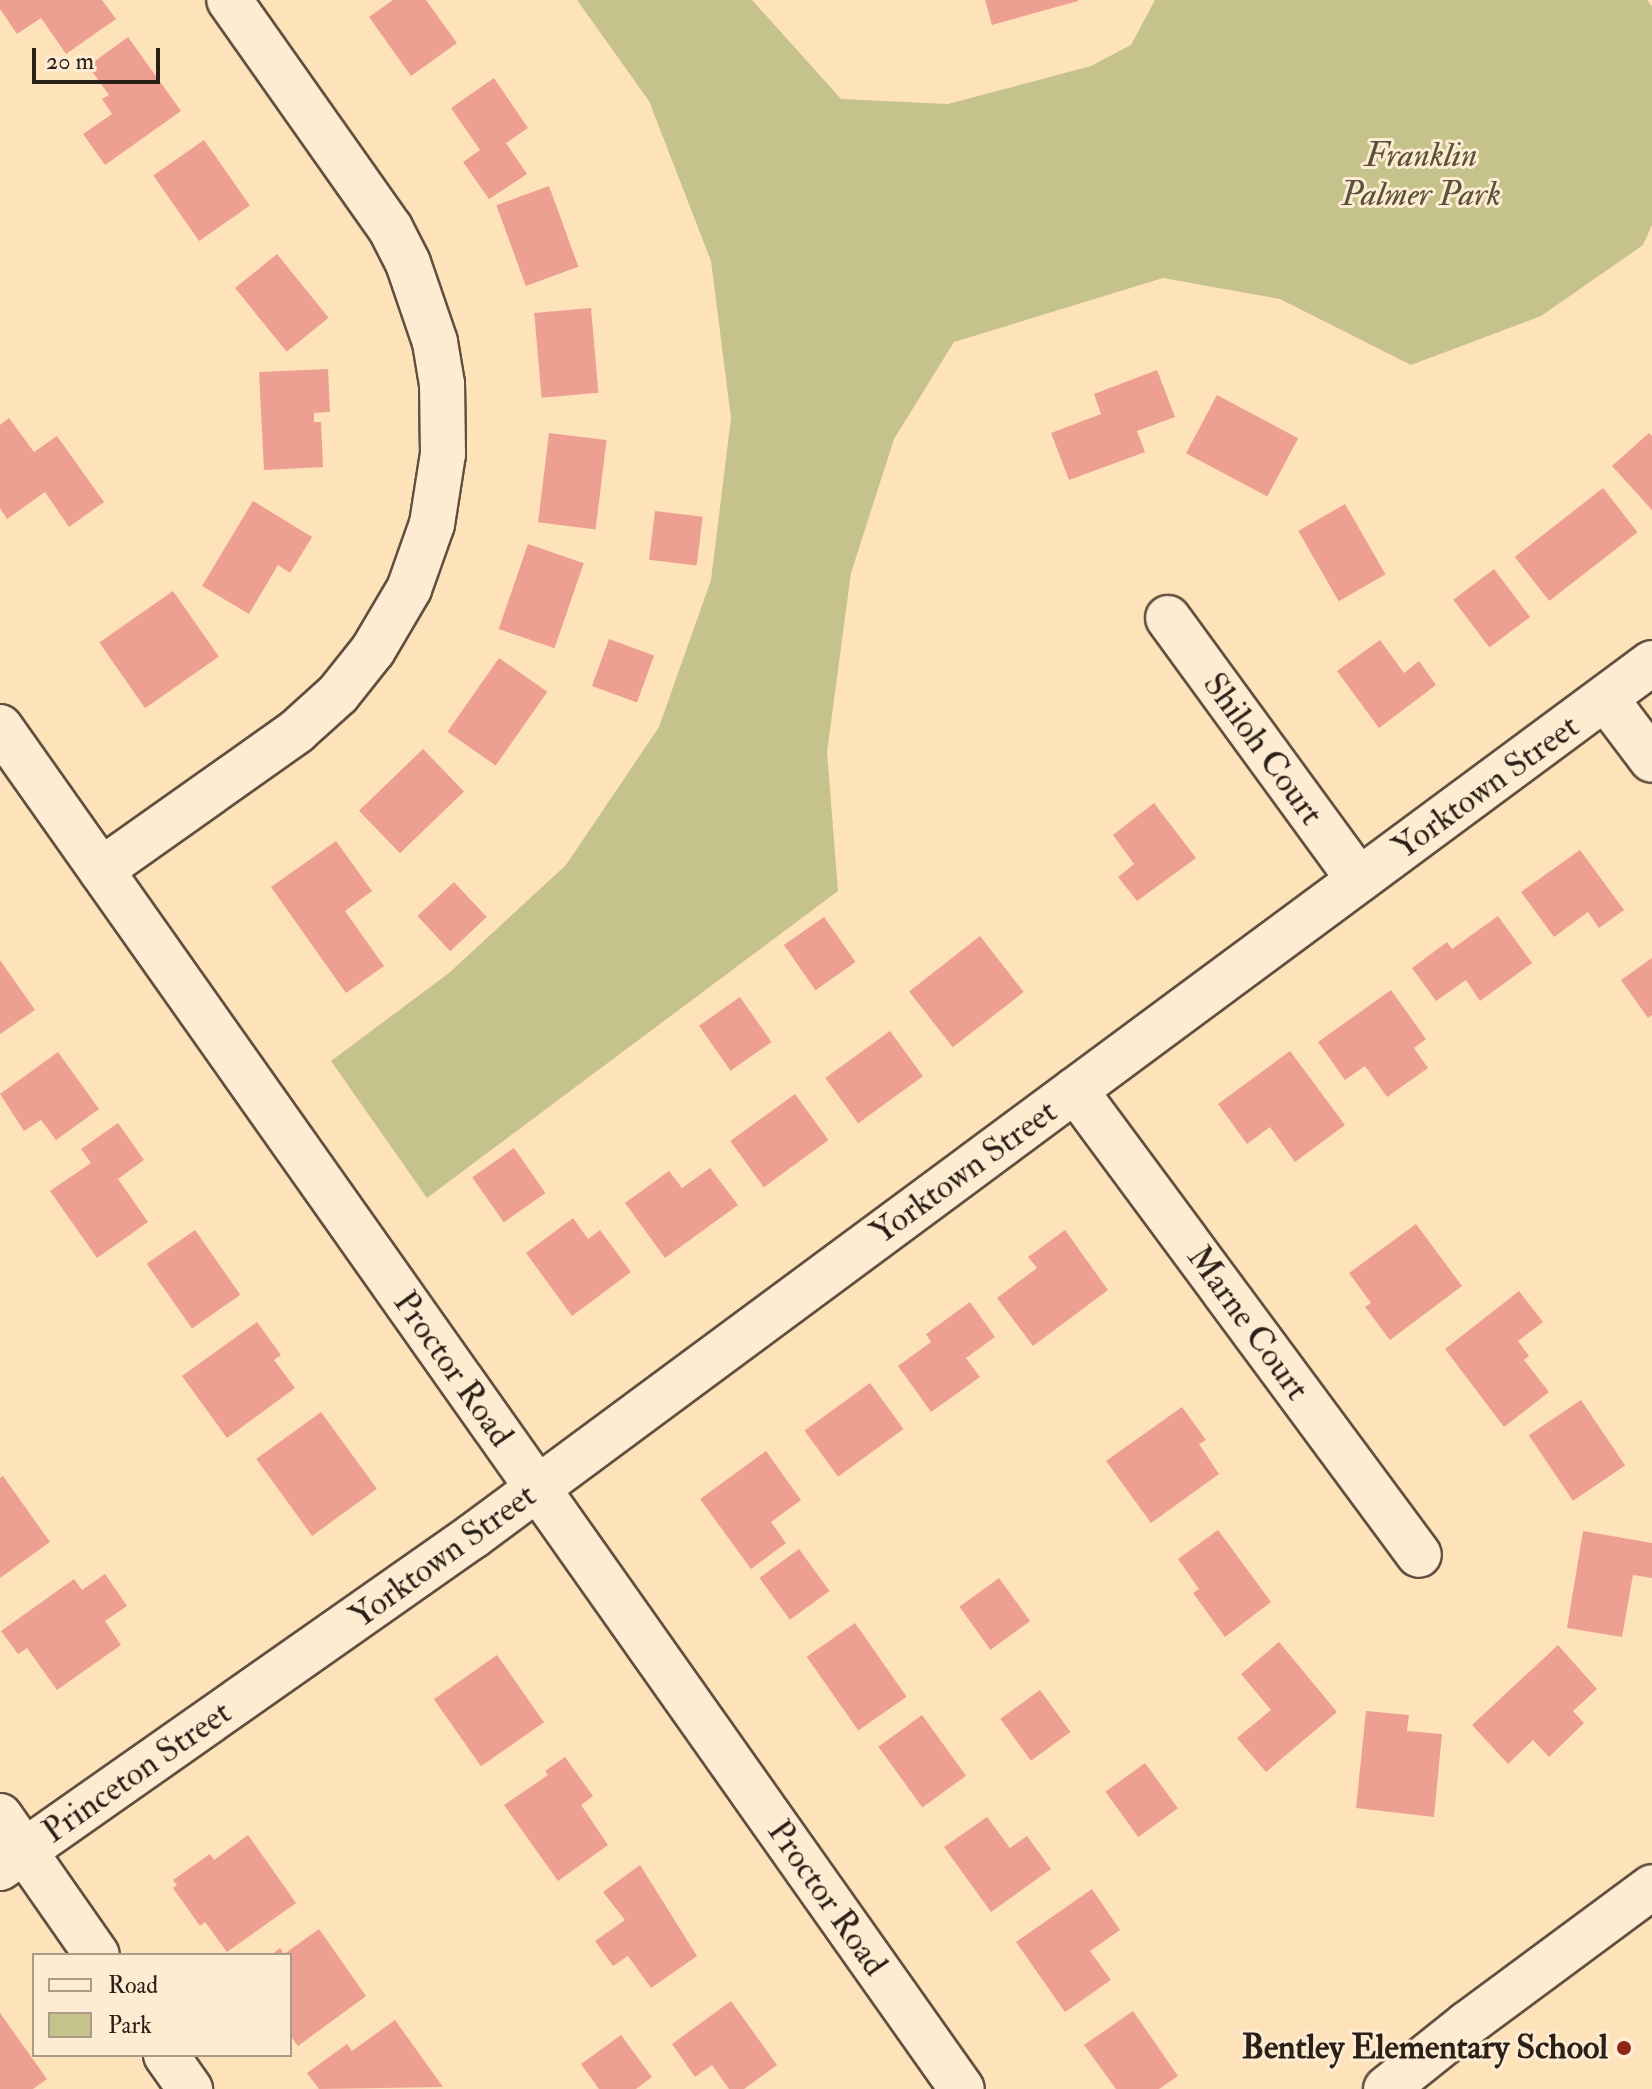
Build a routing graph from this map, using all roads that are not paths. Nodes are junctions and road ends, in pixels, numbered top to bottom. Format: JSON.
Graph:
{"nodes":[{"id":1,"x":229,"y":0,"type":"edge"},
{"id":2,"x":1168,"y":618,"type":"dead end"},
{"id":3,"x":1652,"y":663,"type":"edge"},
{"id":4,"x":1606,"y":699,"type":"junction"},
{"id":5,"x":0,"y":727,"type":"edge"},
{"id":6,"x":1652,"y":760,"type":"edge"},
{"id":7,"x":101,"y":870,"type":"junction"},
{"id":8,"x":1359,"y":880,"type":"junction"},
{"id":9,"x":1075,"y":1090,"type":"junction"},
{"id":10,"x":538,"y":1488,"type":"junction"},
{"id":11,"x":1419,"y":1555,"type":"dead end"},
{"id":12,"x":274,"y":1677,"type":"joint"},
{"id":13,"x":8,"y":1845,"type":"edge"},
{"id":14,"x":1652,"y":1887,"type":"edge"},
{"id":15,"x":95,"y":1953,"type":"edge"},
{"id":16,"x":167,"y":2057,"type":"edge"},
{"id":17,"x":190,"y":2089,"type":"edge"},
{"id":18,"x":962,"y":2089,"type":"edge"},
{"id":19,"x":1386,"y":2089,"type":"edge"}],
"edges":[{"from":1,"to":7,"type":"street"},
{"from":2,"to":8,"type":"street","name":"Shiloh Court"},
{"from":3,"to":4,"type":"street","name":"Yorktown Street"},
{"from":4,"to":6,"type":"street"},
{"from":4,"to":8,"type":"street","name":"Yorktown Street"},
{"from":5,"to":7,"type":"street","name":"Proctor Road"},
{"from":7,"to":10,"type":"street","name":"Proctor Road"},
{"from":8,"to":9,"type":"street","name":"Yorktown Street"},
{"from":9,"to":10,"type":"street","name":"Yorktown Street"},
{"from":9,"to":11,"type":"street","name":"Marne Court"},
{"from":10,"to":12,"type":"street","name":"Yorktown Street"},
{"from":10,"to":18,"type":"street","name":"Proctor Road"},
{"from":12,"to":13,"type":"street","name":"Princeton Street"},
{"from":13,"to":15,"type":"street"},
{"from":14,"to":19,"type":"street"},
{"from":16,"to":17,"type":"street"}]}
